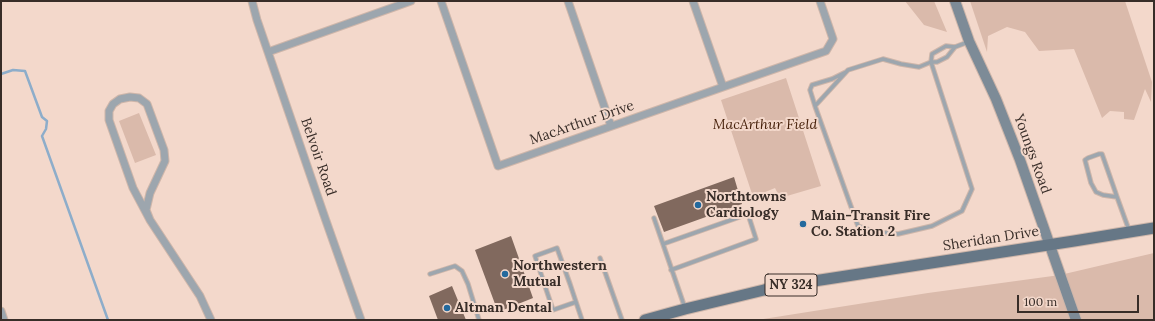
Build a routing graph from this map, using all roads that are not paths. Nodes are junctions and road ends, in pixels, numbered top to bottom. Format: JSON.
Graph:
{"nodes":[{"id":1,"x":252,"y":1,"type":"edge"},
{"id":2,"x":411,"y":1,"type":"edge"},
{"id":3,"x":441,"y":1,"type":"edge"},
{"id":4,"x":568,"y":1,"type":"edge"},
{"id":5,"x":693,"y":1,"type":"edge"},
{"id":6,"x":820,"y":1,"type":"edge"},
{"id":7,"x":955,"y":1,"type":"edge"},
{"id":8,"x":969,"y":41,"type":"junction"},
{"id":9,"x":955,"y":47,"type":"junction"},
{"id":10,"x":268,"y":52,"type":"junction"},
{"id":11,"x":931,"y":62,"type":"junction"},
{"id":12,"x":848,"y":70,"type":"junction"},
{"id":13,"x":723,"y":87,"type":"junction"},
{"id":14,"x":815,"y":106,"type":"junction"},
{"id":15,"x":611,"y":126,"type":"junction"},
{"id":16,"x":1116,"y":197,"type":"junction"},
{"id":17,"x":654,"y":218,"type":"dead end"},
{"id":18,"x":150,"y":220,"type":"junction"},
{"id":19,"x":1154,"y":228,"type":"edge"},
{"id":20,"x":1130,"y":232,"type":"junction"},
{"id":21,"x":663,"y":244,"type":"junction"},
{"id":22,"x":1049,"y":245,"type":"junction"},
{"id":23,"x":600,"y":258,"type":"dead end"},
{"id":24,"x":671,"y":270,"type":"junction"},
{"id":25,"x":430,"y":274,"type":"dead end"},
{"id":26,"x":576,"y":302,"type":"junction"},
{"id":27,"x":685,"y":309,"type":"junction"},
{"id":28,"x":1,"y":311,"type":"edge"},
{"id":29,"x":4,"y":320,"type":"edge"},
{"id":30,"x":211,"y":320,"type":"edge"},
{"id":31,"x":361,"y":320,"type":"edge"},
{"id":32,"x":479,"y":320,"type":"edge"},
{"id":33,"x":582,"y":320,"type":"edge"},
{"id":34,"x":622,"y":320,"type":"edge"},
{"id":35,"x":645,"y":320,"type":"edge"},
{"id":36,"x":1076,"y":320,"type":"edge"}],
"edges":[{"from":1,"to":10,"type":"street","name":"Belvoir Road"},
{"from":2,"to":10,"type":"street"},
{"from":3,"to":15,"type":"street","name":"MacArthur Drive"},
{"from":4,"to":15,"type":"street"},
{"from":5,"to":13,"type":"street"},
{"from":6,"to":13,"type":"street","name":"MacArthur Drive"},
{"from":7,"to":8,"type":"street","name":"Youngs Road"},
{"from":8,"to":9,"type":"lane"},
{"from":8,"to":22,"type":"street","name":"Youngs Road"},
{"from":9,"to":11,"type":"lane"},
{"from":9,"to":11,"type":"lane"},
{"from":10,"to":31,"type":"street","name":"Belvoir Road"},
{"from":11,"to":12,"type":"lane"},
{"from":11,"to":14,"type":"lane"},
{"from":12,"to":14,"type":"lane"},
{"from":12,"to":14,"type":"lane"},
{"from":13,"to":15,"type":"street","name":"MacArthur Drive"},
{"from":16,"to":16,"type":"lane"},
{"from":16,"to":20,"type":"lane"},
{"from":17,"to":21,"type":"lane"},
{"from":18,"to":18,"type":"street"},
{"from":18,"to":30,"type":"street"},
{"from":19,"to":20,"type":"main road","name":"Sheridan Drive","number":"NY 324"},
{"from":20,"to":22,"type":"main road","name":"Sheridan Drive","number":"NY 324"},
{"from":21,"to":24,"type":"lane"},
{"from":21,"to":24,"type":"lane"},
{"from":22,"to":27,"type":"main road","name":"Sheridan Drive","number":"NY 324"},
{"from":22,"to":36,"type":"street","name":"Youngs Road"},
{"from":23,"to":34,"type":"lane"},
{"from":24,"to":27,"type":"lane"},
{"from":25,"to":32,"type":"lane"},
{"from":26,"to":26,"type":"lane"},
{"from":26,"to":33,"type":"lane"},
{"from":27,"to":35,"type":"main road","name":"Sheridan Drive","number":"NY 324"},
{"from":28,"to":29,"type":"street"}]}
